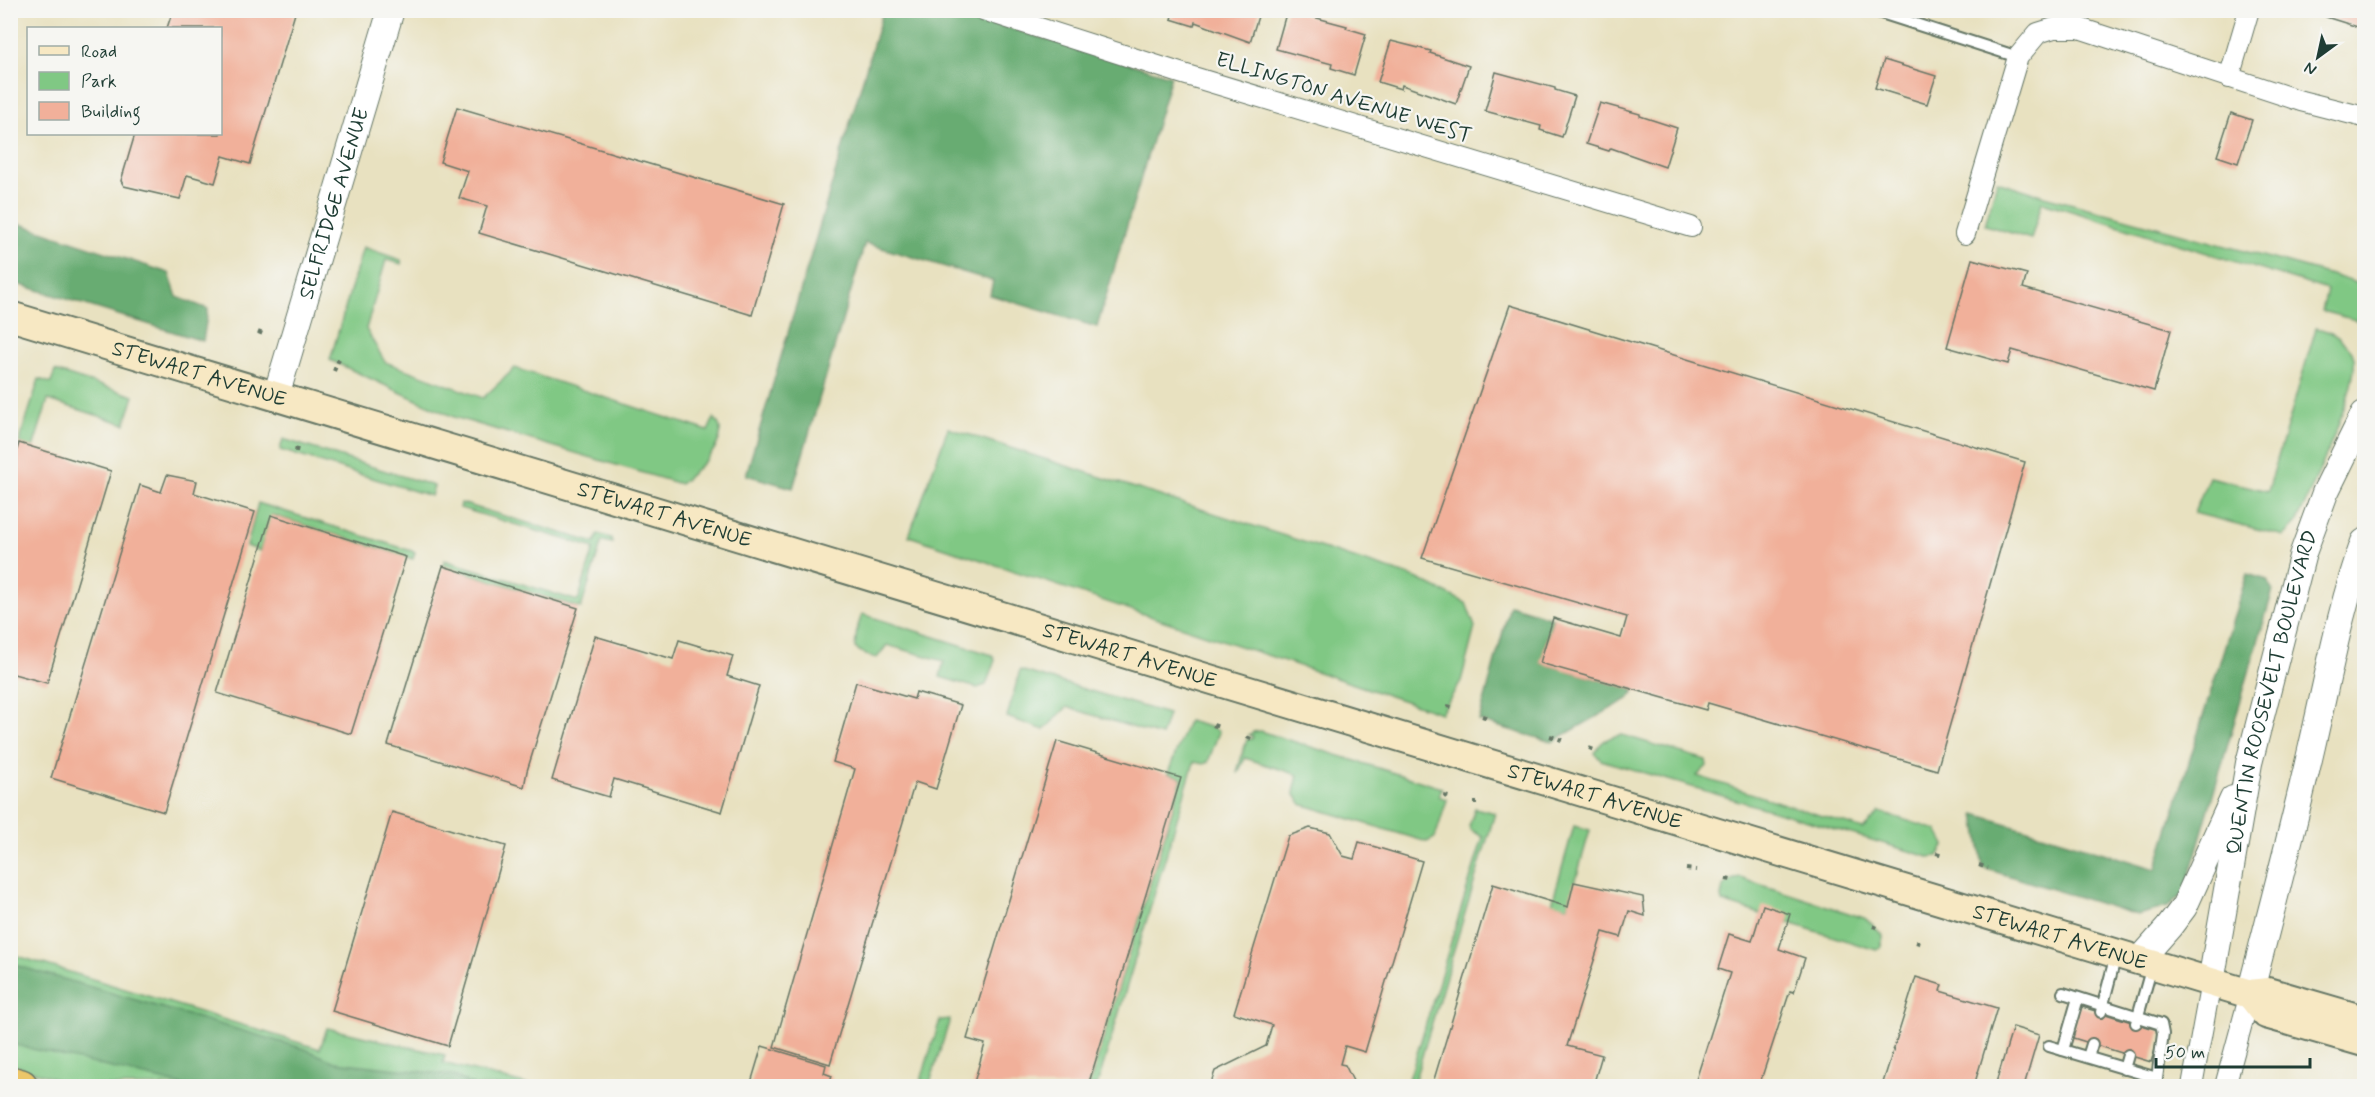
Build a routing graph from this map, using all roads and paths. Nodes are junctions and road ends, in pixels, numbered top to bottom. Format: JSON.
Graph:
{"nodes":[{"id":1,"x":391,"y":10,"type":"edge"},
{"id":2,"x":983,"y":10,"type":"edge"},
{"id":3,"x":1872,"y":10,"type":"edge"},
{"id":4,"x":2249,"y":10,"type":"edge"},
{"id":5,"x":2018,"y":57,"type":"junction"},
{"id":6,"x":2229,"y":78,"type":"junction"},
{"id":7,"x":2364,"y":117,"type":"edge"},
{"id":8,"x":1691,"y":226,"type":"dead end"},
{"id":9,"x":1965,"y":234,"type":"dead end"},
{"id":10,"x":10,"y":316,"type":"edge"},
{"id":11,"x":258,"y":332,"type":"dead end"},
{"id":12,"x":264,"y":334,"type":"dead end"},
{"id":13,"x":339,"y":359,"type":"dead end"},
{"id":14,"x":334,"y":371,"type":"dead end"},
{"id":15,"x":276,"y":396,"type":"junction"},
{"id":16,"x":2364,"y":414,"type":"edge"},
{"id":17,"x":297,"y":446,"type":"dead end"},
{"id":18,"x":296,"y":452,"type":"dead end"},
{"id":19,"x":2364,"y":542,"type":"edge"},
{"id":20,"x":1482,"y":716,"type":"dead end"},
{"id":21,"x":1488,"y":718,"type":"dead end"},
{"id":22,"x":1214,"y":725,"type":"dead end"},
{"id":23,"x":1219,"y":727,"type":"dead end"},
{"id":24,"x":1550,"y":736,"type":"dead end"},
{"id":25,"x":1562,"y":740,"type":"dead end"},
{"id":26,"x":1589,"y":748,"type":"dead end"},
{"id":27,"x":1597,"y":750,"type":"dead end"},
{"id":28,"x":2248,"y":763,"type":"junction"},
{"id":29,"x":1936,"y":853,"type":"dead end"},
{"id":30,"x":1944,"y":855,"type":"dead end"},
{"id":31,"x":1979,"y":865,"type":"dead end"},
{"id":32,"x":1686,"y":868,"type":"dead end"},
{"id":33,"x":1988,"y":868,"type":"dead end"},
{"id":34,"x":1696,"y":870,"type":"dead end"},
{"id":35,"x":1726,"y":879,"type":"dead end"},
{"id":36,"x":1731,"y":880,"type":"dead end"},
{"id":37,"x":1873,"y":926,"type":"dead end"},
{"id":38,"x":1880,"y":929,"type":"dead end"},
{"id":39,"x":1916,"y":942,"type":"dead end"},
{"id":40,"x":1923,"y":944,"type":"dead end"},
{"id":41,"x":2136,"y":959,"type":"junction"},
{"id":42,"x":2211,"y":982,"type":"junction"},
{"id":43,"x":2063,"y":993,"type":"dead end"},
{"id":44,"x":2250,"y":994,"type":"junction"},
{"id":45,"x":2078,"y":998,"type":"junction"},
{"id":46,"x":2102,"y":1009,"type":"junction"},
{"id":47,"x":2137,"y":1020,"type":"junction"},
{"id":48,"x":2364,"y":1020,"type":"edge"},
{"id":49,"x":2364,"y":1042,"type":"edge"},
{"id":50,"x":2092,"y":1044,"type":"dead end"},
{"id":51,"x":2049,"y":1046,"type":"dead end"},
{"id":52,"x":2063,"y":1050,"type":"junction"},
{"id":53,"x":2128,"y":1055,"type":"dead end"},
{"id":54,"x":2088,"y":1057,"type":"junction"},
{"id":55,"x":2124,"y":1069,"type":"junction"},
{"id":56,"x":2157,"y":1082,"type":"edge"},
{"id":57,"x":10,"y":1083,"type":"edge"},
{"id":58,"x":21,"y":1086,"type":"edge"},
{"id":59,"x":2192,"y":1086,"type":"edge"},
{"id":60,"x":2225,"y":1086,"type":"edge"}],
"edges":[{"from":1,"to":15,"type":"street","name":"SELFRIDGE AVENUE"},
{"from":2,"to":8,"type":"street","name":"ELLINGTON AVENUE WEST"},
{"from":3,"to":5,"type":"lane"},
{"from":4,"to":6,"type":"street"},
{"from":5,"to":6,"type":"street"},
{"from":5,"to":9,"type":"street"},
{"from":6,"to":7,"type":"street"},
{"from":10,"to":15,"type":"main road","name":"STEWART AVENUE"},
{"from":11,"to":12,"type":"path"},
{"from":13,"to":14,"type":"path"},
{"from":15,"to":41,"type":"main road","name":"STEWART AVENUE"},
{"from":16,"to":28,"type":"street","name":"QUENTIN ROOSEVELT BOULEVARD"},
{"from":17,"to":18,"type":"path"},
{"from":19,"to":44,"type":"street"},
{"from":20,"to":21,"type":"path"},
{"from":22,"to":23,"type":"path"},
{"from":24,"to":25,"type":"path"},
{"from":26,"to":27,"type":"path"},
{"from":28,"to":41,"type":"street"},
{"from":28,"to":42,"type":"street","name":"QUENTIN ROOSEVELT BOULEVARD"},
{"from":29,"to":30,"type":"path"},
{"from":31,"to":33,"type":"path"},
{"from":32,"to":34,"type":"path"},
{"from":35,"to":36,"type":"path"},
{"from":37,"to":38,"type":"path"},
{"from":39,"to":40,"type":"path"},
{"from":41,"to":42,"type":"main road","name":"STEWART AVENUE"},
{"from":41,"to":46,"type":"lane"},
{"from":41,"to":47,"type":"lane"},
{"from":42,"to":44,"type":"main road","name":"STEWART AVENUE"},
{"from":42,"to":59,"type":"street"},
{"from":43,"to":45,"type":"lane"},
{"from":44,"to":48,"type":"main road","name":"STEWART AVENUE"},
{"from":44,"to":49,"type":"main road","name":"STEWART AVENUE"},
{"from":44,"to":60,"type":"street"},
{"from":45,"to":46,"type":"lane"},
{"from":45,"to":52,"type":"lane"},
{"from":46,"to":47,"type":"lane"},
{"from":47,"to":56,"type":"lane"},
{"from":50,"to":54,"type":"lane"},
{"from":51,"to":52,"type":"lane"},
{"from":52,"to":54,"type":"lane"},
{"from":53,"to":55,"type":"lane"},
{"from":54,"to":55,"type":"lane"},
{"from":55,"to":56,"type":"lane"},
{"from":57,"to":58,"type":"highway"}]}
